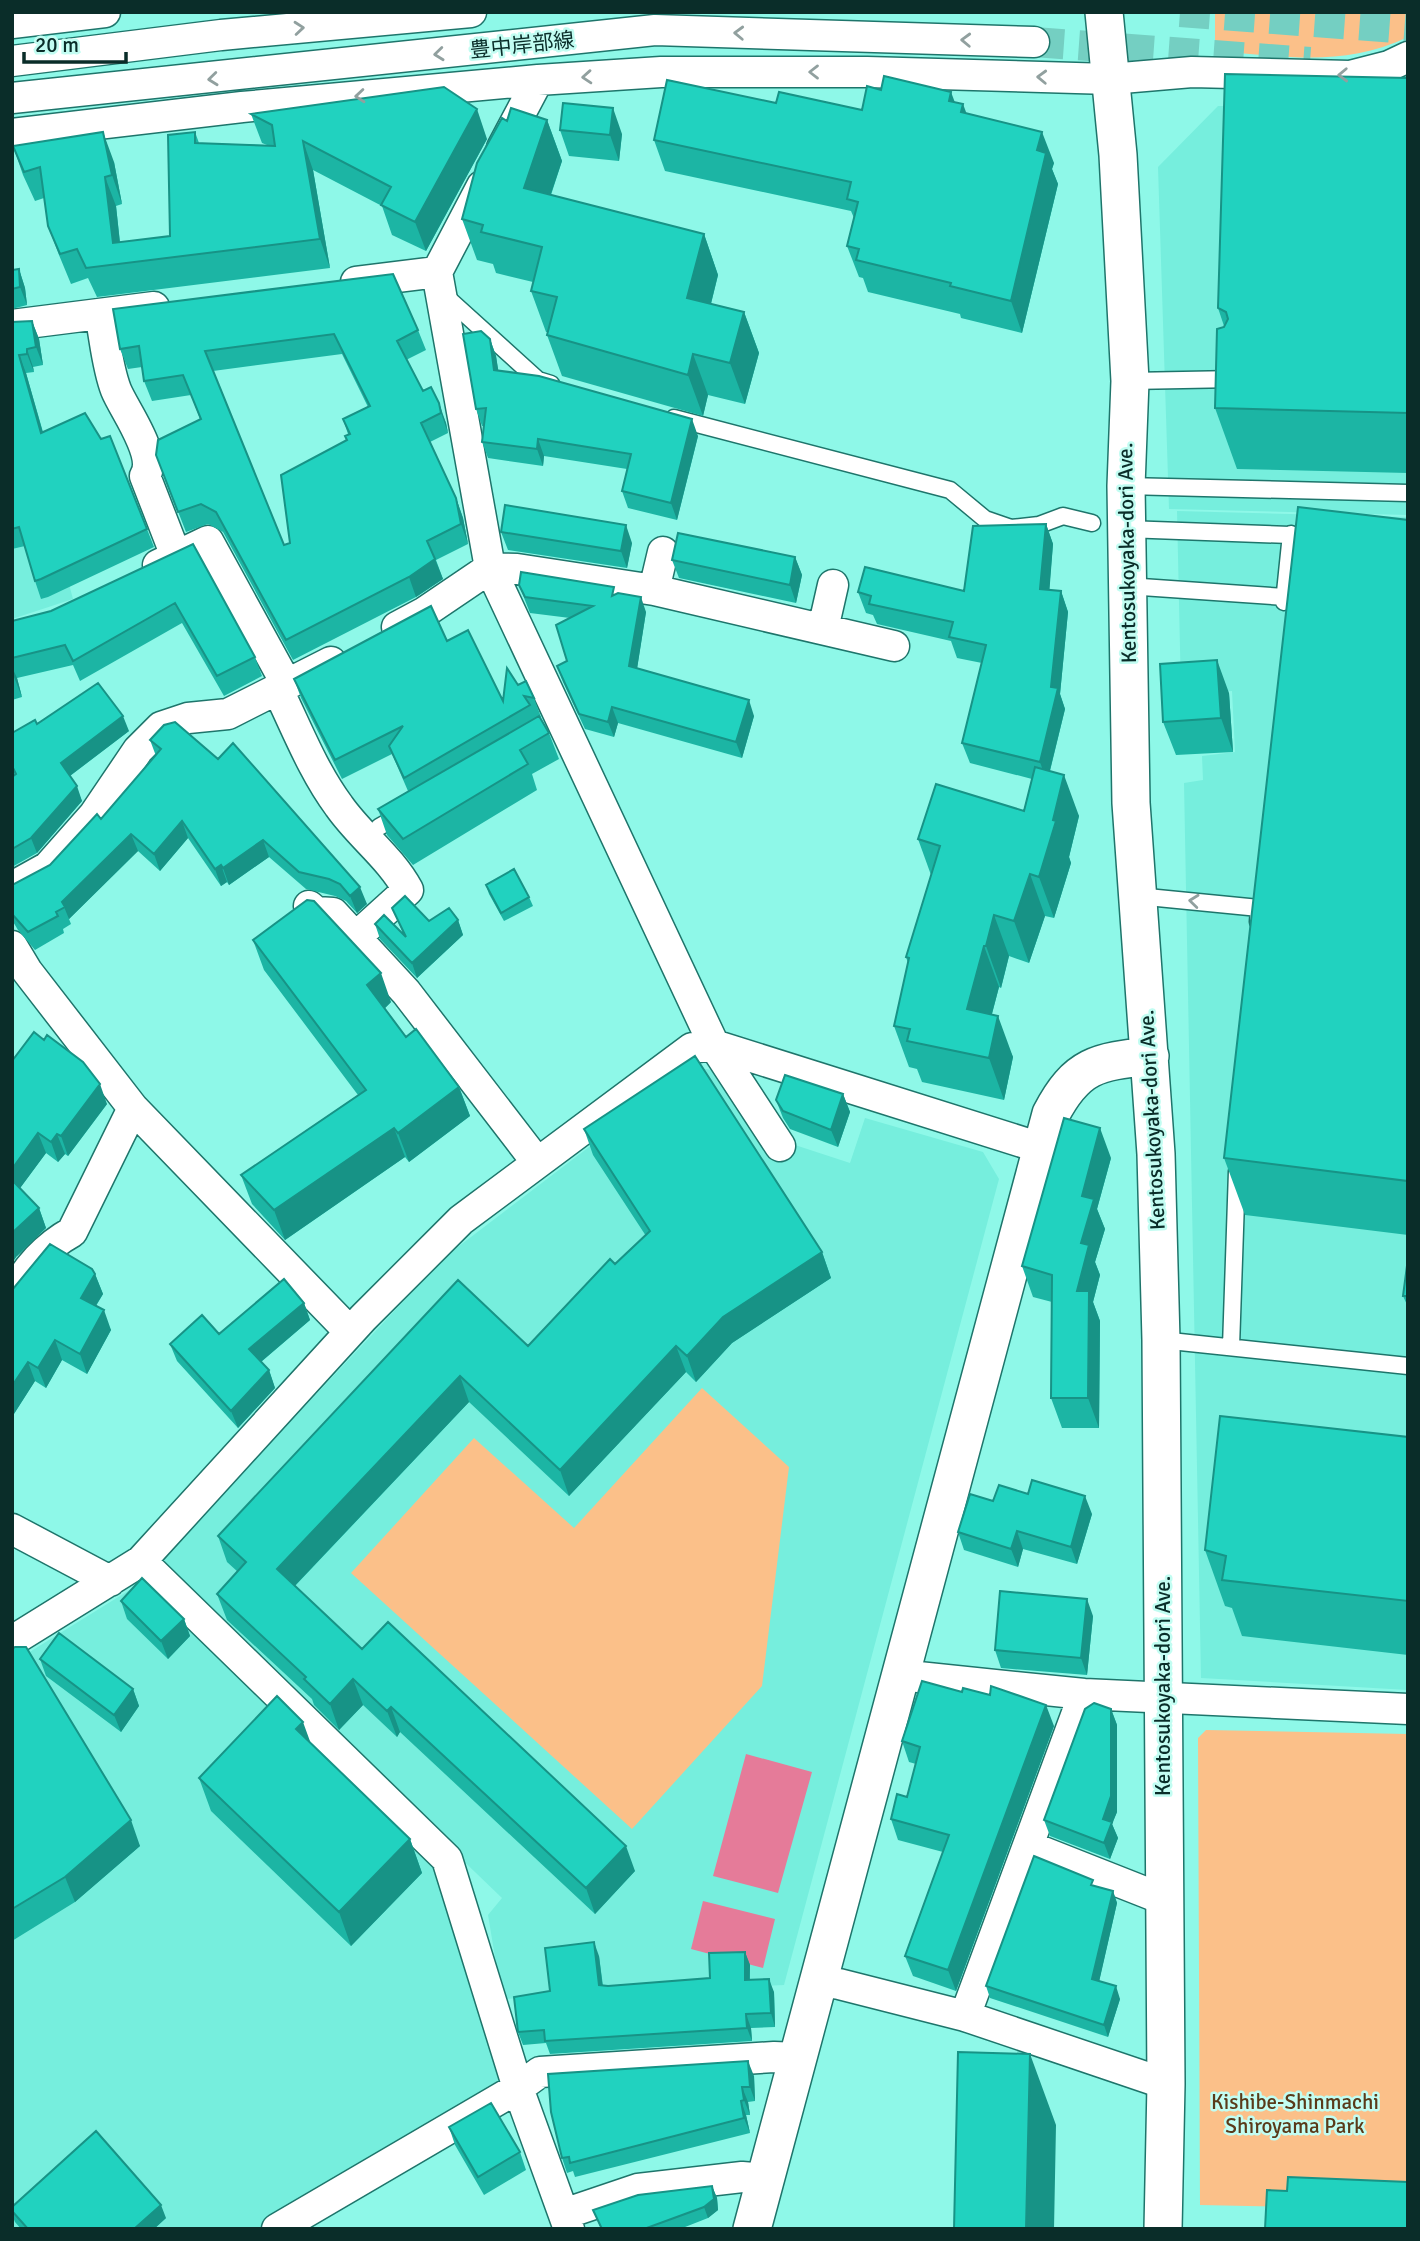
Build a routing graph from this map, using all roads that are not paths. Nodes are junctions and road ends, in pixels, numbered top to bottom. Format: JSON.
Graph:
{"nodes":[{"id":1,"x":105,"y":12,"type":"edge"},
{"id":2,"x":471,"y":12,"type":"edge"},
{"id":3,"x":1104,"y":12,"type":"edge"},
{"id":4,"x":12,"y":23,"type":"edge"},
{"id":5,"x":1034,"y":42,"type":"tunnel mouth"},
{"id":6,"x":1408,"y":57,"type":"edge"},
{"id":7,"x":12,"y":61,"type":"edge"},
{"id":8,"x":1110,"y":79,"type":"junction"},
{"id":9,"x":538,"y":80,"type":"junction"},
{"id":10,"x":12,"y":98,"type":"edge"},
{"id":11,"x":12,"y":134,"type":"edge"},
{"id":12,"x":439,"y":282,"type":"junction"},
{"id":13,"x":329,"y":285,"type":"edge"},
{"id":14,"x":181,"y":304,"type":"edge"},
{"id":15,"x":100,"y":314,"type":"junction"},
{"id":16,"x":12,"y":325,"type":"edge"},
{"id":17,"x":1240,"y":379,"type":"edge"},
{"id":18,"x":1129,"y":381,"type":"junction"},
{"id":19,"x":565,"y":387,"type":"edge"},
{"id":20,"x":659,"y":414,"type":"edge"},
{"id":21,"x":1126,"y":486,"type":"junction"},
{"id":22,"x":1408,"y":493,"type":"edge"},
{"id":23,"x":1109,"y":526,"type":"junction"},
{"id":24,"x":1291,"y":534,"type":"junction"},
{"id":25,"x":1330,"y":538,"type":"edge"},
{"id":26,"x":663,"y":552,"type":"dead end"},
{"id":27,"x":176,"y":556,"type":"junction"},
{"id":28,"x":490,"y":568,"type":"junction"},
{"id":29,"x":127,"y":579,"type":"edge"},
{"id":30,"x":833,"y":585,"type":"dead end"},
{"id":31,"x":1127,"y":586,"type":"junction"},
{"id":32,"x":654,"y":590,"type":"junction"},
{"id":33,"x":823,"y":629,"type":"junction"},
{"id":34,"x":894,"y":646,"type":"dead end"},
{"id":35,"x":282,"y":687,"type":"junction"},
{"id":36,"x":414,"y":807,"type":"edge"},
{"id":37,"x":379,"y":827,"type":"edge"},
{"id":38,"x":12,"y":887,"type":"edge"},
{"id":39,"x":1137,"y":896,"type":"junction"},
{"id":40,"x":309,"y":906,"type":"edge"},
{"id":41,"x":356,"y":937,"type":"junction"},
{"id":42,"x":1256,"y":941,"type":"edge"},
{"id":43,"x":17,"y":966,"type":"edge"},
{"id":44,"x":714,"y":1045,"type":"junction"},
{"id":45,"x":1150,"y":1056,"type":"junction"},
{"id":46,"x":133,"y":1108,"type":"junction"},
{"id":47,"x":780,"y":1146,"type":"dead end"},
{"id":48,"x":1041,"y":1148,"type":"junction"},
{"id":49,"x":536,"y":1161,"type":"junction"},
{"id":50,"x":1238,"y":1161,"type":"edge"},
{"id":51,"x":12,"y":1294,"type":"edge"},
{"id":52,"x":350,"y":1332,"type":"junction"},
{"id":53,"x":1161,"y":1340,"type":"junction"},
{"id":54,"x":1231,"y":1347,"type":"junction"},
{"id":55,"x":1408,"y":1366,"type":"edge"},
{"id":56,"x":12,"y":1529,"type":"edge"},
{"id":57,"x":141,"y":1562,"type":"junction"},
{"id":58,"x":110,"y":1581,"type":"junction"},
{"id":59,"x":12,"y":1641,"type":"edge"},
{"id":60,"x":900,"y":1675,"type":"junction"},
{"id":61,"x":1084,"y":1694,"type":"junction"},
{"id":62,"x":1162,"y":1698,"type":"junction"},
{"id":63,"x":1408,"y":1709,"type":"edge"},
{"id":64,"x":1028,"y":1846,"type":"junction"},
{"id":65,"x":1165,"y":1900,"type":"junction"},
{"id":66,"x":818,"y":1981,"type":"junction"},
{"id":67,"x":965,"y":2016,"type":"junction"},
{"id":68,"x":798,"y":2058,"type":"junction"},
{"id":69,"x":1166,"y":2084,"type":"junction"},
{"id":70,"x":518,"y":2088,"type":"junction"},
{"id":71,"x":765,"y":2179,"type":"junction"},
{"id":72,"x":566,"y":2221,"type":"edge"},
{"id":73,"x":277,"y":2229,"type":"edge"},
{"id":74,"x":752,"y":2229,"type":"edge"},
{"id":75,"x":1163,"y":2229,"type":"edge"}],
"edges":[{"from":1,"to":4,"type":"street"},
{"from":7,"to":2,"type":"street","name":"豊中岸部線","one_way":true},
{"from":3,"to":8,"type":"street","name":"Kentosukoyaka-dori Ave."},
{"from":5,"to":10,"type":"street","name":"豊中岸部線","one_way":true},
{"from":6,"to":8,"type":"street","one_way":true},
{"from":8,"to":9,"type":"street","one_way":true},
{"from":8,"to":18,"type":"street","name":"Kentosukoyaka-dori Ave."},
{"from":9,"to":11,"type":"street","one_way":true},
{"from":9,"to":12,"type":"street"},
{"from":12,"to":13,"type":"street"},
{"from":12,"to":19,"type":"lane"},
{"from":12,"to":28,"type":"street"},
{"from":14,"to":15,"type":"street"},
{"from":15,"to":16,"type":"street"},
{"from":15,"to":27,"type":"street"},
{"from":17,"to":18,"type":"lane"},
{"from":18,"to":21,"type":"street","name":"Kentosukoyaka-dori Ave."},
{"from":20,"to":23,"type":"lane"},
{"from":21,"to":22,"type":"lane"},
{"from":21,"to":23,"type":"street","name":"Kentosukoyaka-dori Ave."},
{"from":23,"to":24,"type":"lane"},
{"from":23,"to":31,"type":"street","name":"Kentosukoyaka-dori Ave."},
{"from":24,"to":25,"type":"lane"},
{"from":24,"to":31,"type":"lane"},
{"from":26,"to":32,"type":"street"},
{"from":27,"to":29,"type":"street"},
{"from":27,"to":35,"type":"street"},
{"from":28,"to":32,"type":"street"},
{"from":28,"to":35,"type":"street"},
{"from":28,"to":44,"type":"street"},
{"from":30,"to":33,"type":"street"},
{"from":31,"to":39,"type":"street","name":"Kentosukoyaka-dori Ave."},
{"from":32,"to":33,"type":"street"},
{"from":33,"to":34,"type":"street"},
{"from":35,"to":38,"type":"street"},
{"from":35,"to":41,"type":"street"},
{"from":36,"to":37,"type":"lane"},
{"from":42,"to":39,"type":"lane","one_way":true},
{"from":39,"to":45,"type":"street","name":"Kentosukoyaka-dori Ave."},
{"from":40,"to":41,"type":"street"},
{"from":41,"to":49,"type":"street"},
{"from":43,"to":46,"type":"street"},
{"from":44,"to":47,"type":"street"},
{"from":44,"to":48,"type":"street"},
{"from":44,"to":49,"type":"street"},
{"from":45,"to":48,"type":"street"},
{"from":45,"to":53,"type":"street","name":"Kentosukoyaka-dori Ave."},
{"from":46,"to":51,"type":"street"},
{"from":46,"to":52,"type":"street"},
{"from":48,"to":60,"type":"street"},
{"from":49,"to":52,"type":"street"},
{"from":50,"to":54,"type":"lane"},
{"from":52,"to":57,"type":"street"},
{"from":53,"to":54,"type":"lane"},
{"from":53,"to":62,"type":"street","name":"Kentosukoyaka-dori Ave."},
{"from":54,"to":55,"type":"lane"},
{"from":56,"to":58,"type":"street"},
{"from":57,"to":58,"type":"street"},
{"from":57,"to":70,"type":"street"},
{"from":58,"to":59,"type":"street"},
{"from":60,"to":61,"type":"street"},
{"from":60,"to":66,"type":"street"},
{"from":61,"to":62,"type":"street"},
{"from":61,"to":64,"type":"street"},
{"from":62,"to":63,"type":"street"},
{"from":62,"to":65,"type":"street","name":"Kentosukoyaka-dori Ave."},
{"from":64,"to":65,"type":"street"},
{"from":64,"to":67,"type":"street"},
{"from":65,"to":69,"type":"street","name":"Kentosukoyaka-dori Ave."},
{"from":66,"to":67,"type":"street"},
{"from":66,"to":68,"type":"street"},
{"from":67,"to":69,"type":"street"},
{"from":68,"to":70,"type":"street"},
{"from":68,"to":71,"type":"street"},
{"from":69,"to":75,"type":"street","name":"Kentosukoyaka-dori Ave."},
{"from":70,"to":72,"type":"street"},
{"from":70,"to":73,"type":"street"},
{"from":71,"to":72,"type":"street"},
{"from":71,"to":74,"type":"street"}]}
